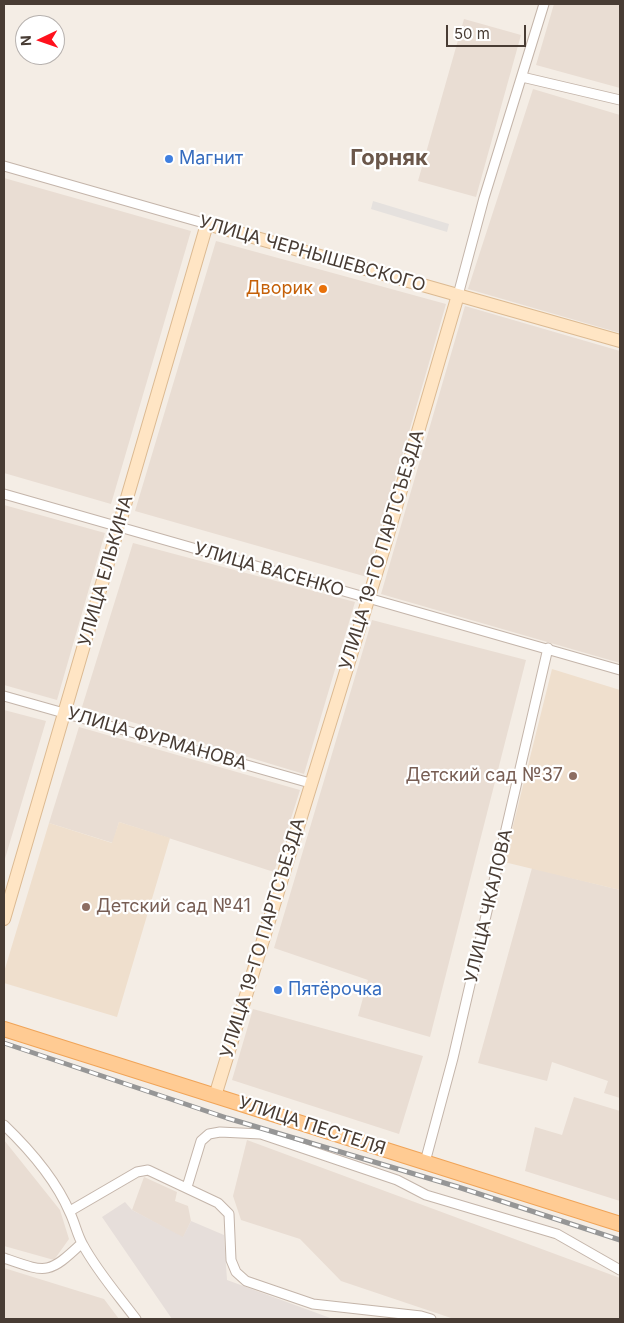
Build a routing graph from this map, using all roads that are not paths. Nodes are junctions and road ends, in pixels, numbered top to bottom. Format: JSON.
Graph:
{"nodes":[{"id":1,"x":544,"y":4,"type":"edge"},
{"id":2,"x":522,"y":77,"type":"junction"},
{"id":3,"x":620,"y":100,"type":"edge"},
{"id":4,"x":4,"y":166,"type":"edge"},
{"id":5,"x":207,"y":224,"type":"junction"},
{"id":6,"x":458,"y":295,"type":"junction"},
{"id":7,"x":620,"y":341,"type":"edge"},
{"id":8,"x":4,"y":494,"type":"edge"},
{"id":9,"x":119,"y":527,"type":"junction"},
{"id":10,"x":368,"y":598,"type":"junction"},
{"id":11,"x":548,"y":648,"type":"junction"},
{"id":12,"x":620,"y":670,"type":"edge"},
{"id":13,"x":4,"y":696,"type":"edge"},
{"id":14,"x":64,"y":713,"type":"junction"},
{"id":15,"x":310,"y":783,"type":"junction"},
{"id":16,"x":6,"y":899,"type":"edge"},
{"id":17,"x":4,"y":918,"type":"edge"},
{"id":18,"x":4,"y":1029,"type":"edge"},
{"id":19,"x":215,"y":1096,"type":"junction"},
{"id":20,"x":4,"y":1125,"type":"edge"},
{"id":21,"x":425,"y":1162,"type":"junction"},
{"id":22,"x":187,"y":1187,"type":"junction"},
{"id":23,"x":70,"y":1211,"type":"junction"},
{"id":24,"x":620,"y":1224,"type":"edge"},
{"id":25,"x":82,"y":1243,"type":"junction"},
{"id":26,"x":4,"y":1258,"type":"edge"},
{"id":27,"x":620,"y":1270,"type":"edge"},
{"id":28,"x":405,"y":1317,"type":"edge"},
{"id":29,"x":136,"y":1319,"type":"edge"},
{"id":30,"x":431,"y":1319,"type":"edge"}],
"edges":[{"from":1,"to":2,"type":"street","name":"УЛИЦА 19-ГО ПАРТСЪЕЗДА"},
{"from":2,"to":3,"type":"street"},
{"from":2,"to":6,"type":"street","name":"УЛИЦА 19-ГО ПАРТСЪЕЗДА"},
{"from":4,"to":5,"type":"street","name":"УЛИЦА ЧЕРНЫШЕВСКОГО"},
{"from":5,"to":6,"type":"street","name":"УЛИЦА ЧЕРНЫШЕВСКОГО"},
{"from":5,"to":9,"type":"street","name":"УЛИЦА ЕЛЬКИНА"},
{"from":6,"to":7,"type":"street","name":"УЛИЦА ЧЕРНЫШЕВСКОГО"},
{"from":6,"to":10,"type":"street","name":"УЛИЦА 19-ГО ПАРТСЪЕЗДА"},
{"from":8,"to":9,"type":"street","name":"УЛИЦА ВАСЕНКО"},
{"from":9,"to":10,"type":"street","name":"УЛИЦА ВАСЕНКО"},
{"from":9,"to":14,"type":"street","name":"УЛИЦА ЕЛЬКИНА"},
{"from":10,"to":11,"type":"street","name":"УЛИЦА ВАСЕНКО"},
{"from":10,"to":15,"type":"street","name":"УЛИЦА 19-ГО ПАРТСЪЕЗДА"},
{"from":11,"to":12,"type":"street","name":"УЛИЦА ВАСЕНКО"},
{"from":11,"to":21,"type":"street","name":"УЛИЦА ЧКАЛОВА"},
{"from":13,"to":14,"type":"street","name":"УЛИЦА ФУРМАНОВА"},
{"from":14,"to":15,"type":"street","name":"УЛИЦА ФУРМАНОВА"},
{"from":14,"to":16,"type":"street","name":"УЛИЦА ЕЛЬКИНА"},
{"from":15,"to":19,"type":"street","name":"УЛИЦА 19-ГО ПАРТСЪЕЗДА"},
{"from":16,"to":17,"type":"street","name":"УЛИЦА ЕЛЬКИНА"},
{"from":18,"to":19,"type":"main road","name":"УЛИЦА ПЕСТЕЛЯ"},
{"from":19,"to":21,"type":"main road","name":"УЛИЦА ПЕСТЕЛЯ"},
{"from":20,"to":23,"type":"street"},
{"from":21,"to":24,"type":"main road","name":"УЛИЦА ПЕСТЕЛЯ"},
{"from":22,"to":23,"type":"street"},
{"from":22,"to":27,"type":"street","name":"УЛИЦА ПЕСТЕЛЯ"},
{"from":22,"to":28,"type":"street"},
{"from":23,"to":25,"type":"street"},
{"from":25,"to":26,"type":"street"},
{"from":25,"to":29,"type":"street"},
{"from":28,"to":30,"type":"street"}]}
